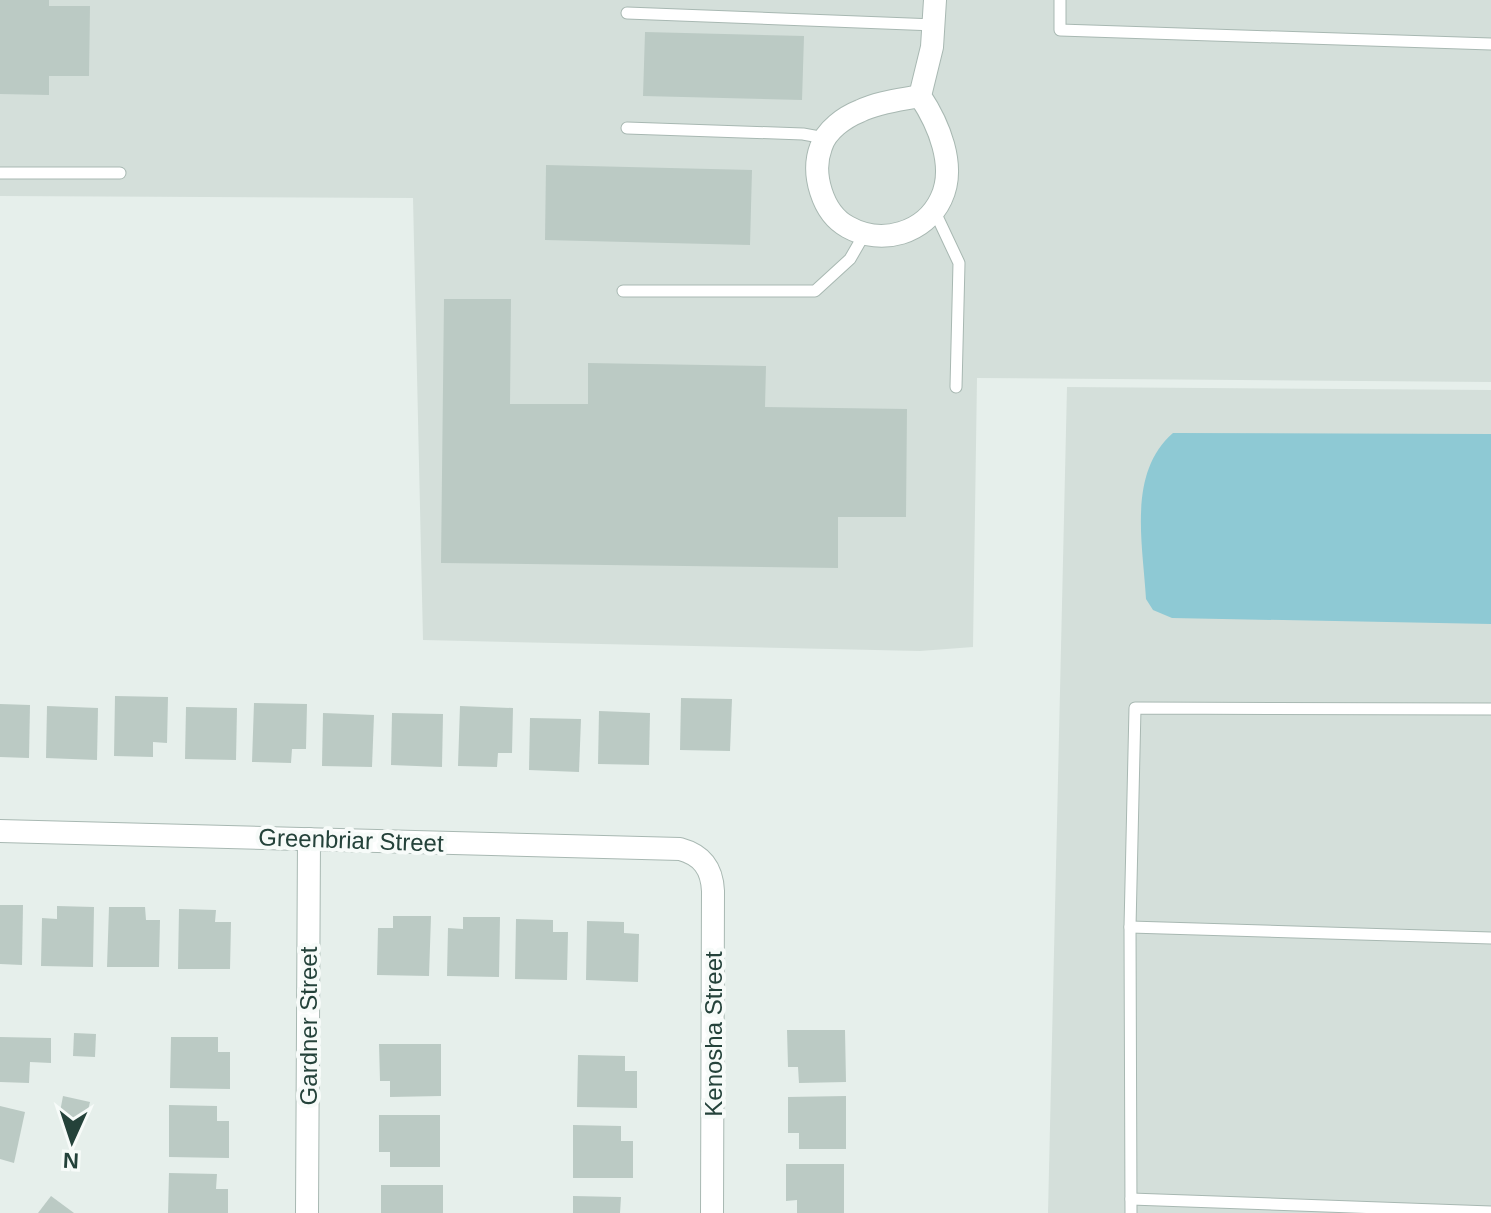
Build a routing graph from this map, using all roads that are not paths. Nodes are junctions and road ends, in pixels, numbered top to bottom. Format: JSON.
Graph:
{"nodes":[{"id":1,"x":935,"y":0,"type":"edge"},
{"id":2,"x":1060,"y":0,"type":"edge"},
{"id":3,"x":627,"y":13,"type":"dead end"},
{"id":4,"x":935,"y":25,"type":"junction"},
{"id":5,"x":1491,"y":44,"type":"edge"},
{"id":6,"x":920,"y":96,"type":"junction"},
{"id":7,"x":627,"y":128,"type":"dead end"},
{"id":8,"x":825,"y":138,"type":"junction"},
{"id":9,"x":0,"y":173,"type":"edge"},
{"id":10,"x":120,"y":173,"type":"dead end"},
{"id":11,"x":935,"y":212,"type":"junction"},
{"id":12,"x":865,"y":233,"type":"junction"},
{"id":13,"x":623,"y":291,"type":"dead end"},
{"id":14,"x":956,"y":387,"type":"dead end"},
{"id":15,"x":1491,"y":709,"type":"edge"},
{"id":16,"x":0,"y":831,"type":"edge"},
{"id":17,"x":309,"y":839,"type":"junction"},
{"id":18,"x":700,"y":858,"type":"joint"},
{"id":19,"x":1130,"y":927,"type":"junction"},
{"id":20,"x":1491,"y":938,"type":"edge"},
{"id":21,"x":1131,"y":1199,"type":"junction"},
{"id":22,"x":1491,"y":1212,"type":"edge"},
{"id":23,"x":307,"y":1213,"type":"edge"},
{"id":24,"x":712,"y":1213,"type":"edge"},
{"id":25,"x":1131,"y":1213,"type":"edge"}],
"edges":[{"from":1,"to":4,"type":"street"},
{"from":2,"to":5,"type":"lane"},
{"from":3,"to":4,"type":"lane"},
{"from":4,"to":6,"type":"street"},
{"from":6,"to":8,"type":"street"},
{"from":6,"to":11,"type":"street"},
{"from":7,"to":8,"type":"lane"},
{"from":8,"to":12,"type":"street"},
{"from":9,"to":10,"type":"lane"},
{"from":11,"to":12,"type":"street"},
{"from":11,"to":14,"type":"lane"},
{"from":12,"to":13,"type":"lane"},
{"from":15,"to":19,"type":"lane"},
{"from":16,"to":17,"type":"street","name":"Greenbriar Street"},
{"from":17,"to":18,"type":"street","name":"Greenbriar Street"},
{"from":17,"to":23,"type":"street","name":"Gardner Street"},
{"from":18,"to":24,"type":"street","name":"Kenosha Street"},
{"from":19,"to":20,"type":"lane"},
{"from":19,"to":21,"type":"lane"},
{"from":21,"to":22,"type":"lane"},
{"from":21,"to":25,"type":"lane"}]}
